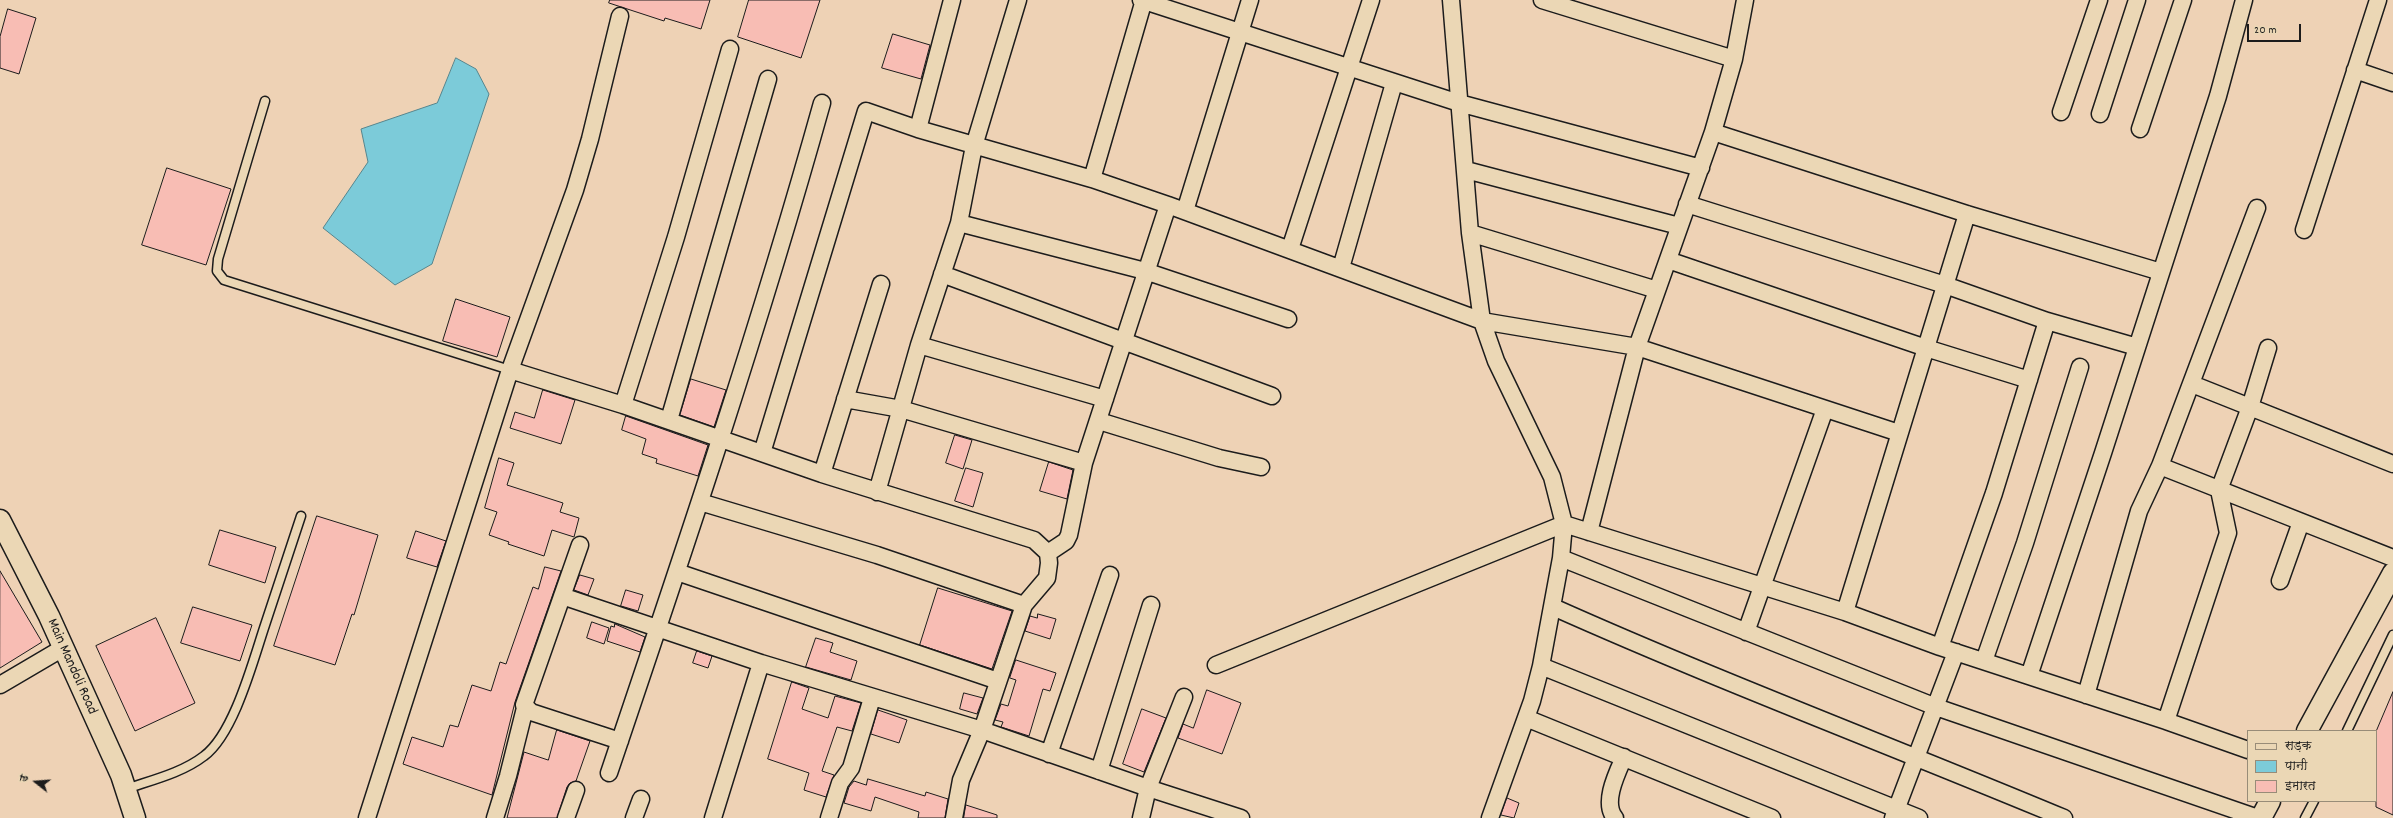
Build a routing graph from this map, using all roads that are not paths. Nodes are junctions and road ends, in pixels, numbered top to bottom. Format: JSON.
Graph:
{"nodes":[{"id":1,"x":952,"y":0,"type":"edge"},
{"id":2,"x":1018,"y":0,"type":"edge"},
{"id":3,"x":1143,"y":0,"type":"edge"},
{"id":4,"x":1250,"y":0,"type":"edge"},
{"id":5,"x":1371,"y":0,"type":"edge"},
{"id":6,"x":1451,"y":0,"type":"edge"},
{"id":7,"x":1542,"y":0,"type":"edge"},
{"id":8,"x":1745,"y":0,"type":"edge"},
{"id":9,"x":2099,"y":0,"type":"edge"},
{"id":10,"x":2137,"y":0,"type":"edge"},
{"id":11,"x":2182,"y":0,"type":"edge"},
{"id":12,"x":2244,"y":0,"type":"edge"},
{"id":13,"x":2378,"y":0,"type":"edge"},
{"id":14,"x":620,"y":16,"type":"dead end"},
{"id":15,"x":1241,"y":32,"type":"junction"},
{"id":16,"x":730,"y":49,"type":"dead end"},
{"id":17,"x":1734,"y":59,"type":"junction"},
{"id":18,"x":1349,"y":67,"type":"junction"},
{"id":19,"x":2355,"y":70,"type":"junction"},
{"id":20,"x":768,"y":79,"type":"dead end"},
{"id":21,"x":1394,"y":83,"type":"junction"},
{"id":22,"x":2393,"y":83,"type":"edge"},
{"id":23,"x":265,"y":102,"type":"dead end"},
{"id":24,"x":822,"y":103,"type":"dead end"},
{"id":25,"x":1459,"y":103,"type":"junction"},
{"id":26,"x":2061,"y":112,"type":"dead end"},
{"id":27,"x":2100,"y":114,"type":"dead end"},
{"id":28,"x":918,"y":129,"type":"junction"},
{"id":29,"x":2140,"y":129,"type":"dead end"},
{"id":30,"x":1712,"y":132,"type":"junction"},
{"id":31,"x":974,"y":146,"type":"junction"},
{"id":32,"x":1701,"y":168,"type":"junction"},
{"id":33,"x":1466,"y":170,"type":"junction"},
{"id":34,"x":1092,"y":179,"type":"junction"},
{"id":35,"x":1687,"y":204,"type":"junction"},
{"id":36,"x":1168,"y":205,"type":"junction"},
{"id":37,"x":2257,"y":208,"type":"dead end"},
{"id":38,"x":1185,"y":211,"type":"junction"},
{"id":39,"x":1967,"y":214,"type":"junction"},
{"id":40,"x":959,"y":222,"type":"junction"},
{"id":41,"x":1679,"y":226,"type":"junction"},
{"id":42,"x":2304,"y":230,"type":"dead end"},
{"id":43,"x":1470,"y":233,"type":"junction"},
{"id":44,"x":1290,"y":249,"type":"junction"},
{"id":45,"x":1668,"y":260,"type":"junction"},
{"id":46,"x":1341,"y":268,"type":"junction"},
{"id":47,"x":1146,"y":271,"type":"junction"},
{"id":48,"x":2161,"y":272,"type":"junction"},
{"id":49,"x":942,"y":274,"type":"junction"},
{"id":50,"x":881,"y":284,"type":"dead end"},
{"id":51,"x":1945,"y":285,"type":"junction"},
{"id":52,"x":1657,"y":290,"type":"junction"},
{"id":53,"x":1288,"y":318,"type":"dead end"},
{"id":54,"x":1482,"y":321,"type":"junction"},
{"id":55,"x":2047,"y":321,"type":"junction"},
{"id":56,"x":1124,"y":341,"type":"junction"},
{"id":57,"x":919,"y":345,"type":"junction"},
{"id":58,"x":1637,"y":347,"type":"junction"},
{"id":59,"x":2137,"y":347,"type":"junction"},
{"id":60,"x":1926,"y":348,"type":"junction"},
{"id":61,"x":2268,"y":348,"type":"dead end"},
{"id":62,"x":2080,"y":367,"type":"dead end"},
{"id":63,"x":510,"y":370,"type":"junction"},
{"id":64,"x":2029,"y":380,"type":"junction"},
{"id":65,"x":2192,"y":384,"type":"junction"},
{"id":66,"x":1272,"y":396,"type":"dead end"},
{"id":67,"x":845,"y":399,"type":"junction"},
{"id":68,"x":1105,"y":399,"type":"junction"},
{"id":69,"x":623,"y":405,"type":"junction"},
{"id":70,"x":2250,"y":407,"type":"junction"},
{"id":71,"x":901,"y":409,"type":"junction"},
{"id":72,"x":1825,"y":409,"type":"junction"},
{"id":73,"x":669,"y":420,"type":"junction"},
{"id":74,"x":1099,"y":421,"type":"junction"},
{"id":75,"x":1899,"y":433,"type":"junction"},
{"id":76,"x":719,"y":438,"type":"junction"},
{"id":77,"x":762,"y":453,"type":"junction"},
{"id":78,"x":1084,"y":463,"type":"junction"},
{"id":79,"x":2393,"y":464,"type":"edge"},
{"id":80,"x":2160,"y":466,"type":"junction"},
{"id":81,"x":1261,"y":467,"type":"dead end"},
{"id":82,"x":822,"y":474,"type":"junction"},
{"id":83,"x":2219,"y":490,"type":"junction"},
{"id":84,"x":877,"y":492,"type":"junction"},
{"id":85,"x":700,"y":502,"type":"junction"},
{"id":86,"x":301,"y":516,"type":"dead end"},
{"id":87,"x":0,"y":520,"type":"edge"},
{"id":88,"x":2301,"y":522,"type":"junction"},
{"id":89,"x":1564,"y":524,"type":"junction"},
{"id":90,"x":1589,"y":532,"type":"junction"},
{"id":91,"x":580,"y":545,"type":"dead end"},
{"id":92,"x":1048,"y":553,"type":"junction"},
{"id":93,"x":1560,"y":558,"type":"junction"},
{"id":94,"x":2393,"y":558,"type":"edge"},
{"id":95,"x":677,"y":572,"type":"junction"},
{"id":96,"x":2393,"y":573,"type":"edge"},
{"id":97,"x":1110,"y":575,"type":"dead end"},
{"id":98,"x":2280,"y":582,"type":"dead end"},
{"id":99,"x":1763,"y":586,"type":"junction"},
{"id":100,"x":562,"y":596,"type":"junction"},
{"id":101,"x":1024,"y":604,"type":"junction"},
{"id":102,"x":1151,"y":605,"type":"dead end"},
{"id":103,"x":1552,"y":607,"type":"junction"},
{"id":104,"x":1845,"y":612,"type":"junction"},
{"id":105,"x":659,"y":629,"type":"junction"},
{"id":106,"x":1746,"y":632,"type":"junction"},
{"id":107,"x":2393,"y":635,"type":"edge"},
{"id":108,"x":1940,"y":647,"type":"junction"},
{"id":109,"x":63,"y":648,"type":"junction"},
{"id":110,"x":1956,"y":652,"type":"junction"},
{"id":111,"x":1984,"y":661,"type":"junction"},
{"id":112,"x":761,"y":663,"type":"junction"},
{"id":113,"x":1216,"y":665,"type":"dead end"},
{"id":114,"x":1541,"y":666,"type":"junction"},
{"id":115,"x":2029,"y":676,"type":"junction"},
{"id":116,"x":998,"y":681,"type":"junction"},
{"id":117,"x":0,"y":685,"type":"edge"},
{"id":118,"x":2086,"y":695,"type":"junction"},
{"id":119,"x":1184,"y":697,"type":"dead end"},
{"id":120,"x":872,"y":698,"type":"junction"},
{"id":121,"x":1936,"y":707,"type":"junction"},
{"id":122,"x":525,"y":708,"type":"junction"},
{"id":123,"x":1526,"y":718,"type":"junction"},
{"id":124,"x":2166,"y":721,"type":"junction"},
{"id":125,"x":982,"y":730,"type":"junction"},
{"id":126,"x":2308,"y":730,"type":"edge"},
{"id":127,"x":2347,"y":730,"type":"edge"},
{"id":128,"x":620,"y":741,"type":"junction"},
{"id":129,"x":2247,"y":750,"type":"edge"},
{"id":130,"x":1049,"y":754,"type":"junction"},
{"id":131,"x":1917,"y":756,"type":"junction"},
{"id":132,"x":1624,"y":758,"type":"junction"},
{"id":133,"x":1099,"y":771,"type":"junction"},
{"id":134,"x":609,"y":773,"type":"dead end"},
{"id":135,"x":1148,"y":788,"type":"junction"},
{"id":136,"x":126,"y":790,"type":"junction"},
{"id":137,"x":576,"y":790,"type":"dead end"},
{"id":138,"x":641,"y":799,"type":"dead end"},
{"id":139,"x":2269,"y":802,"type":"edge"},
{"id":140,"x":2313,"y":802,"type":"edge"},
{"id":141,"x":1894,"y":813,"type":"edge"},
{"id":142,"x":1612,"y":816,"type":"edge"},
{"id":143,"x":1492,"y":817,"type":"edge"},
{"id":144,"x":134,"y":818,"type":"edge"},
{"id":145,"x":367,"y":818,"type":"edge"},
{"id":146,"x":495,"y":818,"type":"edge"},
{"id":147,"x":566,"y":818,"type":"edge"},
{"id":148,"x":634,"y":818,"type":"edge"},
{"id":149,"x":713,"y":818,"type":"edge"},
{"id":150,"x":829,"y":818,"type":"edge"},
{"id":151,"x":954,"y":818,"type":"edge"},
{"id":152,"x":1141,"y":818,"type":"edge"},
{"id":153,"x":1241,"y":818,"type":"edge"},
{"id":154,"x":1772,"y":818,"type":"edge"},
{"id":155,"x":1920,"y":818,"type":"edge"},
{"id":156,"x":2064,"y":818,"type":"edge"},
{"id":157,"x":2258,"y":818,"type":"edge"},
{"id":158,"x":2261,"y":818,"type":"edge"},
{"id":159,"x":2305,"y":818,"type":"edge"}],
"edges":[{"from":1,"to":28,"type":"street"},
{"from":2,"to":31,"type":"street"},
{"from":3,"to":15,"type":"street"},
{"from":3,"to":34,"type":"street"},
{"from":4,"to":15,"type":"street"},
{"from":5,"to":18,"type":"street"},
{"from":6,"to":25,"type":"street"},
{"from":7,"to":17,"type":"street"},
{"from":8,"to":17,"type":"street"},
{"from":9,"to":26,"type":"street"},
{"from":10,"to":27,"type":"street"},
{"from":11,"to":29,"type":"street"},
{"from":12,"to":48,"type":"street"},
{"from":13,"to":19,"type":"street"},
{"from":14,"to":63,"type":"street"},
{"from":15,"to":18,"type":"street"},
{"from":15,"to":38,"type":"street"},
{"from":16,"to":69,"type":"street"},
{"from":17,"to":30,"type":"street"},
{"from":18,"to":21,"type":"street"},
{"from":18,"to":44,"type":"street"},
{"from":19,"to":22,"type":"street"},
{"from":19,"to":42,"type":"street"},
{"from":20,"to":73,"type":"street"},
{"from":21,"to":25,"type":"street"},
{"from":21,"to":46,"type":"street"},
{"from":23,"to":63,"type":"lane"},
{"from":24,"to":76,"type":"street"},
{"from":25,"to":32,"type":"street"},
{"from":25,"to":33,"type":"street"},
{"from":28,"to":31,"type":"street"},
{"from":28,"to":77,"type":"street"},
{"from":30,"to":32,"type":"street"},
{"from":30,"to":39,"type":"street"},
{"from":31,"to":34,"type":"street"},
{"from":31,"to":40,"type":"street"},
{"from":32,"to":35,"type":"street"},
{"from":33,"to":41,"type":"street"},
{"from":33,"to":43,"type":"street"},
{"from":34,"to":36,"type":"street"},
{"from":35,"to":41,"type":"street"},
{"from":35,"to":51,"type":"street"},
{"from":36,"to":38,"type":"street"},
{"from":36,"to":47,"type":"street"},
{"from":37,"to":65,"type":"street"},
{"from":38,"to":44,"type":"street"},
{"from":39,"to":48,"type":"street"},
{"from":39,"to":51,"type":"street"},
{"from":40,"to":47,"type":"street"},
{"from":40,"to":49,"type":"street"},
{"from":41,"to":45,"type":"street"},
{"from":43,"to":52,"type":"street"},
{"from":43,"to":54,"type":"street"},
{"from":44,"to":46,"type":"street"},
{"from":45,"to":52,"type":"street"},
{"from":45,"to":60,"type":"street"},
{"from":46,"to":54,"type":"street"},
{"from":47,"to":53,"type":"street"},
{"from":47,"to":56,"type":"street"},
{"from":48,"to":59,"type":"street"},
{"from":49,"to":56,"type":"street"},
{"from":49,"to":57,"type":"street"},
{"from":50,"to":67,"type":"street"},
{"from":51,"to":55,"type":"street"},
{"from":51,"to":60,"type":"street"},
{"from":52,"to":58,"type":"street"},
{"from":54,"to":58,"type":"street"},
{"from":54,"to":89,"type":"street"},
{"from":55,"to":59,"type":"street"},
{"from":55,"to":64,"type":"street"},
{"from":56,"to":66,"type":"street"},
{"from":56,"to":68,"type":"street"},
{"from":57,"to":68,"type":"street"},
{"from":57,"to":71,"type":"street"},
{"from":58,"to":72,"type":"street"},
{"from":58,"to":90,"type":"street"},
{"from":59,"to":115,"type":"street"},
{"from":60,"to":64,"type":"street"},
{"from":60,"to":75,"type":"street"},
{"from":61,"to":70,"type":"street"},
{"from":62,"to":111,"type":"street"},
{"from":63,"to":69,"type":"street"},
{"from":63,"to":145,"type":"street"},
{"from":64,"to":108,"type":"street"},
{"from":65,"to":70,"type":"street"},
{"from":65,"to":80,"type":"street"},
{"from":67,"to":71,"type":"street"},
{"from":67,"to":82,"type":"street"},
{"from":68,"to":74,"type":"street"},
{"from":69,"to":73,"type":"street"},
{"from":70,"to":79,"type":"street"},
{"from":70,"to":83,"type":"street"},
{"from":71,"to":78,"type":"street"},
{"from":71,"to":84,"type":"street"},
{"from":72,"to":75,"type":"street"},
{"from":72,"to":99,"type":"street"},
{"from":73,"to":76,"type":"street"},
{"from":74,"to":78,"type":"street"},
{"from":74,"to":81,"type":"street"},
{"from":75,"to":104,"type":"street"},
{"from":76,"to":77,"type":"street"},
{"from":76,"to":85,"type":"street"},
{"from":77,"to":82,"type":"street"},
{"from":78,"to":92,"type":"street"},
{"from":80,"to":83,"type":"street"},
{"from":80,"to":118,"type":"street"},
{"from":82,"to":84,"type":"street"},
{"from":83,"to":88,"type":"street"},
{"from":83,"to":124,"type":"street"},
{"from":84,"to":92,"type":"street"},
{"from":85,"to":95,"type":"street"},
{"from":85,"to":101,"type":"street"},
{"from":86,"to":136,"type":"lane"},
{"from":87,"to":109,"type":"street","name":"Main Mandoli Road"},
{"from":88,"to":94,"type":"street"},
{"from":88,"to":98,"type":"street"},
{"from":89,"to":90,"type":"street"},
{"from":89,"to":93,"type":"street"},
{"from":89,"to":113,"type":"street"},
{"from":90,"to":99,"type":"street"},
{"from":91,"to":100,"type":"street"},
{"from":92,"to":101,"type":"street"},
{"from":93,"to":103,"type":"street"},
{"from":93,"to":106,"type":"street"},
{"from":95,"to":105,"type":"street"},
{"from":95,"to":116,"type":"street"},
{"from":96,"to":126,"type":"street"},
{"from":97,"to":130,"type":"street"},
{"from":99,"to":104,"type":"street"},
{"from":99,"to":106,"type":"street"},
{"from":100,"to":105,"type":"street"},
{"from":100,"to":122,"type":"street"},
{"from":101,"to":116,"type":"street"},
{"from":102,"to":133,"type":"street"},
{"from":103,"to":114,"type":"street"},
{"from":103,"to":131,"type":"street"},
{"from":104,"to":108,"type":"street"},
{"from":105,"to":112,"type":"street"},
{"from":105,"to":128,"type":"street"},
{"from":106,"to":121,"type":"street"},
{"from":107,"to":127,"type":"lane"},
{"from":108,"to":110,"type":"street"},
{"from":109,"to":117,"type":"street"},
{"from":109,"to":136,"type":"street","name":"Main Mandoli Road"},
{"from":110,"to":111,"type":"street"},
{"from":110,"to":121,"type":"street"},
{"from":111,"to":115,"type":"street"},
{"from":112,"to":120,"type":"street"},
{"from":112,"to":149,"type":"street"},
{"from":114,"to":123,"type":"street"},
{"from":114,"to":141,"type":"street"},
{"from":115,"to":118,"type":"street"},
{"from":116,"to":125,"type":"street"},
{"from":118,"to":124,"type":"street"},
{"from":119,"to":135,"type":"street"},
{"from":120,"to":125,"type":"street"},
{"from":120,"to":150,"type":"street"},
{"from":121,"to":131,"type":"street"},
{"from":121,"to":157,"type":"street"},
{"from":122,"to":128,"type":"street"},
{"from":122,"to":146,"type":"street"},
{"from":123,"to":132,"type":"street"},
{"from":123,"to":143,"type":"street"},
{"from":124,"to":129,"type":"street"},
{"from":125,"to":130,"type":"street"},
{"from":125,"to":151,"type":"street"},
{"from":128,"to":134,"type":"street"},
{"from":130,"to":133,"type":"street"},
{"from":131,"to":141,"type":"street"},
{"from":131,"to":156,"type":"street"},
{"from":132,"to":142,"type":"street"},
{"from":132,"to":154,"type":"street"},
{"from":133,"to":135,"type":"street"},
{"from":135,"to":152,"type":"street"},
{"from":135,"to":153,"type":"street"},
{"from":136,"to":144,"type":"street","name":"Main Mandoli Road"},
{"from":137,"to":147,"type":"street"},
{"from":138,"to":148,"type":"street"},
{"from":139,"to":158,"type":"street"},
{"from":140,"to":159,"type":"lane"},
{"from":141,"to":155,"type":"street"}]}
